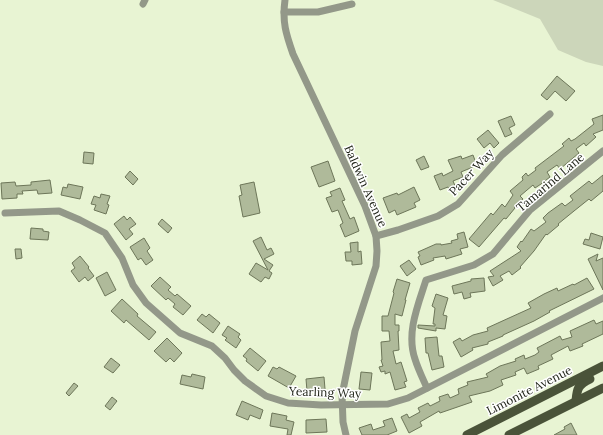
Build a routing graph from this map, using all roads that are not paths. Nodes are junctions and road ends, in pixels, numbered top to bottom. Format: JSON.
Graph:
{"nodes":[{"id":1,"x":285,"y":0,"type":"edge"},
{"id":2,"x":352,"y":4,"type":"dead end"},
{"id":3,"x":284,"y":12,"type":"junction"},
{"id":4,"x":550,"y":114,"type":"dead end"},
{"id":5,"x":603,"y":151,"type":"edge"},
{"id":6,"x":5,"y":213,"type":"dead end"},
{"id":7,"x":376,"y":236,"type":"junction"},
{"id":8,"x":603,"y":298,"type":"edge"},
{"id":9,"x":603,"y":366,"type":"edge"},
{"id":10,"x":603,"y":372,"type":"edge"},
{"id":11,"x":427,"y":388,"type":"junction"},
{"id":12,"x":603,"y":388,"type":"edge"},
{"id":13,"x":576,"y":401,"type":"junction"},
{"id":14,"x":341,"y":405,"type":"junction"},
{"id":15,"x":346,"y":435,"type":"edge"},
{"id":16,"x":467,"y":435,"type":"edge"},
{"id":17,"x":509,"y":435,"type":"edge"}],
"edges":[{"from":1,"to":3,"type":"street","name":"Baldwin Avenue"},
{"from":2,"to":3,"type":"street"},
{"from":3,"to":7,"type":"street","name":"Baldwin Avenue"},
{"from":4,"to":7,"type":"street","name":"Pacer Way"},
{"from":5,"to":11,"type":"street","name":"Tamarind Lane"},
{"from":6,"to":14,"type":"street","name":"Yearling Way"},
{"from":7,"to":14,"type":"street","name":"Baldwin Avenue"},
{"from":8,"to":11,"type":"street","name":"Yearling Way"},
{"from":9,"to":16,"type":"main road","name":"Limonite Avenue"},
{"from":10,"to":13,"type":"main road"},
{"from":11,"to":14,"type":"street","name":"Yearling Way"},
{"from":12,"to":13,"type":"main road"},
{"from":13,"to":17,"type":"main road"},
{"from":14,"to":15,"type":"street","name":"Baldwin Avenue"}]}
